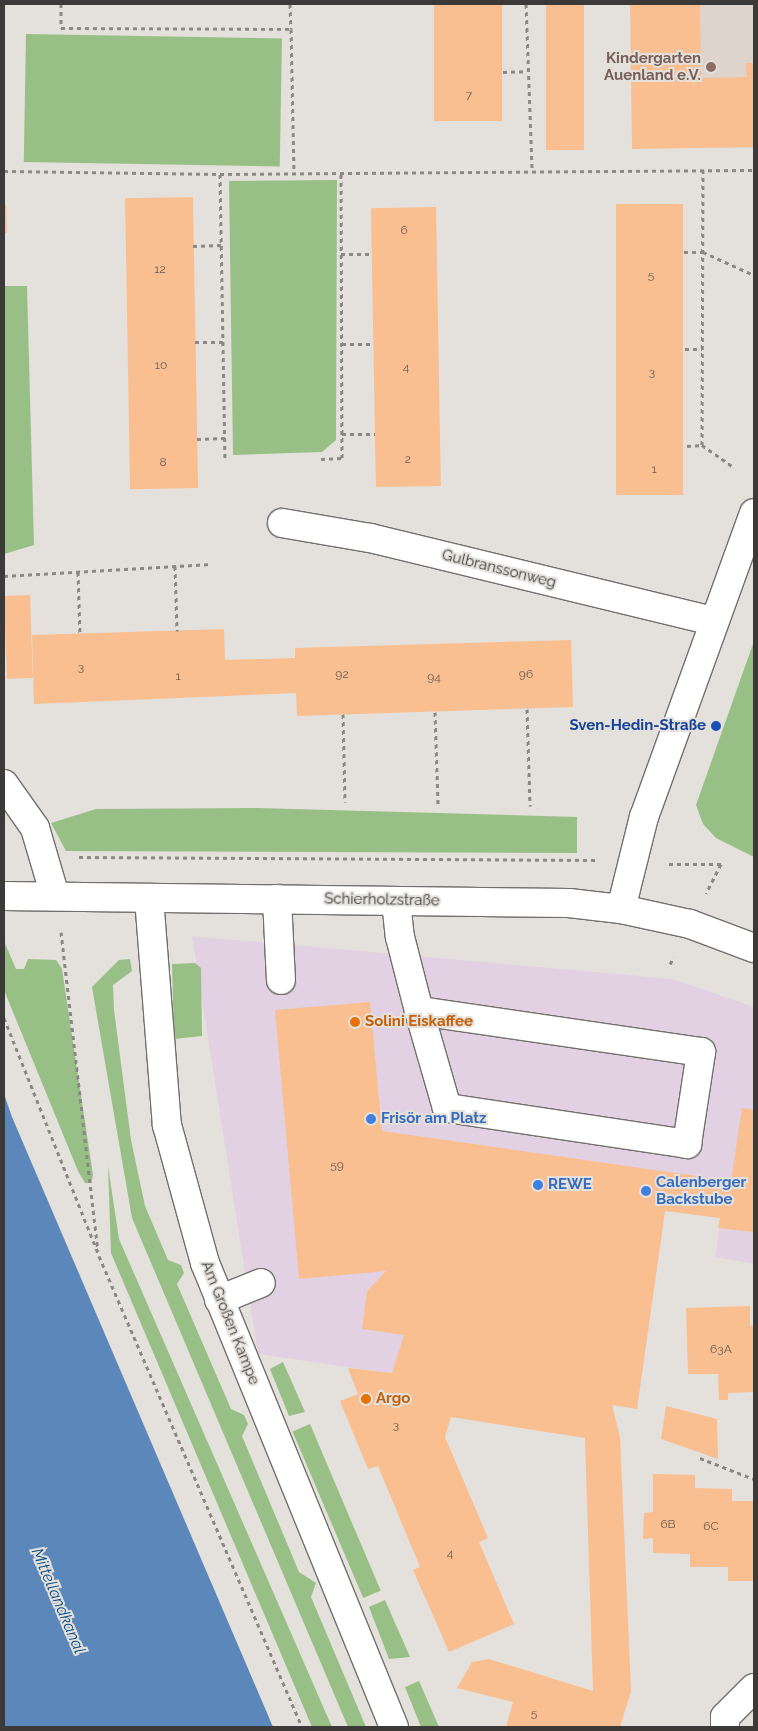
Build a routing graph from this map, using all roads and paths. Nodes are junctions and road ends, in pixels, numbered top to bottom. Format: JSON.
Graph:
{"nodes":[{"id":1,"x":61,"y":4,"type":"edge"},
{"id":2,"x":290,"y":4,"type":"edge"},
{"id":3,"x":526,"y":4,"type":"edge"},
{"id":4,"x":290,"y":29,"type":"junction"},
{"id":5,"x":527,"y":71,"type":"junction"},
{"id":6,"x":503,"y":72,"type":"dead end"},
{"id":7,"x":532,"y":170,"type":"junction"},
{"id":8,"x":703,"y":170,"type":"junction"},
{"id":9,"x":754,"y":170,"type":"edge"},
{"id":10,"x":4,"y":171,"type":"edge"},
{"id":11,"x":341,"y":171,"type":"junction"},
{"id":12,"x":294,"y":172,"type":"junction"},
{"id":13,"x":220,"y":174,"type":"junction"},
{"id":14,"x":221,"y":245,"type":"junction"},
{"id":15,"x":193,"y":246,"type":"dead end"},
{"id":16,"x":684,"y":252,"type":"dead end"},
{"id":17,"x":703,"y":252,"type":"junction"},
{"id":18,"x":341,"y":254,"type":"junction"},
{"id":19,"x":372,"y":254,"type":"dead end"},
{"id":20,"x":754,"y":275,"type":"edge"},
{"id":21,"x":195,"y":342,"type":"dead end"},
{"id":22,"x":223,"y":342,"type":"junction"},
{"id":23,"x":342,"y":344,"type":"junction"},
{"id":24,"x":373,"y":344,"type":"dead end"},
{"id":25,"x":685,"y":349,"type":"dead end"},
{"id":26,"x":702,"y":349,"type":"junction"},
{"id":27,"x":342,"y":434,"type":"junction"},
{"id":28,"x":375,"y":434,"type":"dead end"},
{"id":29,"x":225,"y":438,"type":"junction"},
{"id":30,"x":196,"y":439,"type":"dead end"},
{"id":31,"x":687,"y":446,"type":"dead end"},
{"id":32,"x":702,"y":446,"type":"junction"},
{"id":33,"x":321,"y":459,"type":"dead end"},
{"id":34,"x":225,"y":461,"type":"dead end"},
{"id":35,"x":732,"y":466,"type":"dead end"},
{"id":36,"x":754,"y":513,"type":"edge"},
{"id":37,"x":282,"y":523,"type":"dead end"},
{"id":38,"x":212,"y":564,"type":"dead end"},
{"id":39,"x":174,"y":566,"type":"junction"},
{"id":40,"x":78,"y":572,"type":"junction"},
{"id":41,"x":4,"y":576,"type":"edge"},
{"id":42,"x":714,"y":621,"type":"junction"},
{"id":43,"x":176,"y":631,"type":"dead end"},
{"id":44,"x":80,"y":634,"type":"dead end"},
{"id":45,"x":527,"y":709,"type":"dead end"},
{"id":46,"x":435,"y":712,"type":"dead end"},
{"id":47,"x":343,"y":714,"type":"dead end"},
{"id":48,"x":4,"y":784,"type":"edge"},
{"id":49,"x":346,"y":802,"type":"dead end"},
{"id":50,"x":438,"y":804,"type":"dead end"},
{"id":51,"x":530,"y":806,"type":"dead end"},
{"id":52,"x":46,"y":857,"type":"junction"},
{"id":53,"x":593,"y":860,"type":"dead end"},
{"id":54,"x":673,"y":864,"type":"dead end"},
{"id":55,"x":4,"y":896,"type":"edge"},
{"id":56,"x":54,"y":896,"type":"junction"},
{"id":57,"x":704,"y":897,"type":"dead end"},
{"id":58,"x":149,"y":898,"type":"junction"},
{"id":59,"x":277,"y":900,"type":"junction"},
{"id":60,"x":396,"y":901,"type":"junction"},
{"id":61,"x":621,"y":909,"type":"junction"},
{"id":62,"x":60,"y":923,"type":"dead end"},
{"id":63,"x":754,"y":948,"type":"edge"},
{"id":64,"x":281,"y":980,"type":"dead end"},
{"id":65,"x":419,"y":1011,"type":"junction"},
{"id":66,"x":4,"y":1018,"type":"edge"},
{"id":67,"x":99,"y":1256,"type":"junction"},
{"id":68,"x":261,"y":1284,"type":"dead end"},
{"id":69,"x":219,"y":1300,"type":"junction"},
{"id":70,"x":700,"y":1458,"type":"dead end"},
{"id":71,"x":754,"y":1479,"type":"edge"},
{"id":72,"x":754,"y":1688,"type":"edge"},
{"id":73,"x":302,"y":1727,"type":"edge"},
{"id":74,"x":394,"y":1727,"type":"edge"},
{"id":75,"x":725,"y":1727,"type":"edge"}],
"edges":[{"from":1,"to":4,"type":"path"},
{"from":2,"to":4,"type":"path"},
{"from":3,"to":5,"type":"path"},
{"from":4,"to":12,"type":"path"},
{"from":5,"to":6,"type":"path"},
{"from":5,"to":7,"type":"path"},
{"from":7,"to":8,"type":"path"},
{"from":7,"to":11,"type":"path"},
{"from":8,"to":9,"type":"path"},
{"from":8,"to":17,"type":"path"},
{"from":10,"to":13,"type":"path"},
{"from":11,"to":12,"type":"path"},
{"from":11,"to":18,"type":"path"},
{"from":12,"to":13,"type":"path"},
{"from":13,"to":14,"type":"path"},
{"from":14,"to":15,"type":"path"},
{"from":14,"to":22,"type":"path"},
{"from":16,"to":17,"type":"path"},
{"from":17,"to":20,"type":"path"},
{"from":17,"to":26,"type":"path"},
{"from":18,"to":19,"type":"path"},
{"from":18,"to":23,"type":"path"},
{"from":21,"to":22,"type":"path"},
{"from":22,"to":29,"type":"path"},
{"from":23,"to":24,"type":"path"},
{"from":23,"to":27,"type":"path"},
{"from":25,"to":26,"type":"path"},
{"from":26,"to":32,"type":"path"},
{"from":27,"to":28,"type":"path"},
{"from":27,"to":33,"type":"path"},
{"from":29,"to":30,"type":"path"},
{"from":29,"to":34,"type":"path"},
{"from":31,"to":32,"type":"path"},
{"from":32,"to":35,"type":"path"},
{"from":36,"to":42,"type":"street"},
{"from":37,"to":42,"type":"street","name":"Gulbranssonweg"},
{"from":38,"to":39,"type":"path"},
{"from":39,"to":40,"type":"path"},
{"from":39,"to":43,"type":"path"},
{"from":40,"to":41,"type":"path"},
{"from":40,"to":44,"type":"path"},
{"from":42,"to":61,"type":"street"},
{"from":45,"to":51,"type":"path"},
{"from":46,"to":50,"type":"path"},
{"from":47,"to":49,"type":"path"},
{"from":48,"to":52,"type":"street"},
{"from":52,"to":53,"type":"path"},
{"from":52,"to":56,"type":"street"},
{"from":54,"to":57,"type":"path"},
{"from":55,"to":56,"type":"street","name":"Schierholzstraße"},
{"from":56,"to":58,"type":"street","name":"Schierholzstraße"},
{"from":58,"to":59,"type":"street","name":"Schierholzstraße"},
{"from":58,"to":69,"type":"street","name":"Am Großen Kampe"},
{"from":59,"to":60,"type":"street","name":"Schierholzstraße"},
{"from":59,"to":64,"type":"street"},
{"from":60,"to":61,"type":"street","name":"Schierholzstraße"},
{"from":60,"to":65,"type":"street"},
{"from":61,"to":63,"type":"street","name":"Schierholzstraße"},
{"from":62,"to":67,"type":"path"},
{"from":65,"to":65,"type":"street"},
{"from":66,"to":67,"type":"path"},
{"from":67,"to":73,"type":"path"},
{"from":68,"to":69,"type":"street"},
{"from":69,"to":74,"type":"street","name":"Am Großen Kampe"},
{"from":70,"to":71,"type":"path"},
{"from":72,"to":75,"type":"street"}]}
